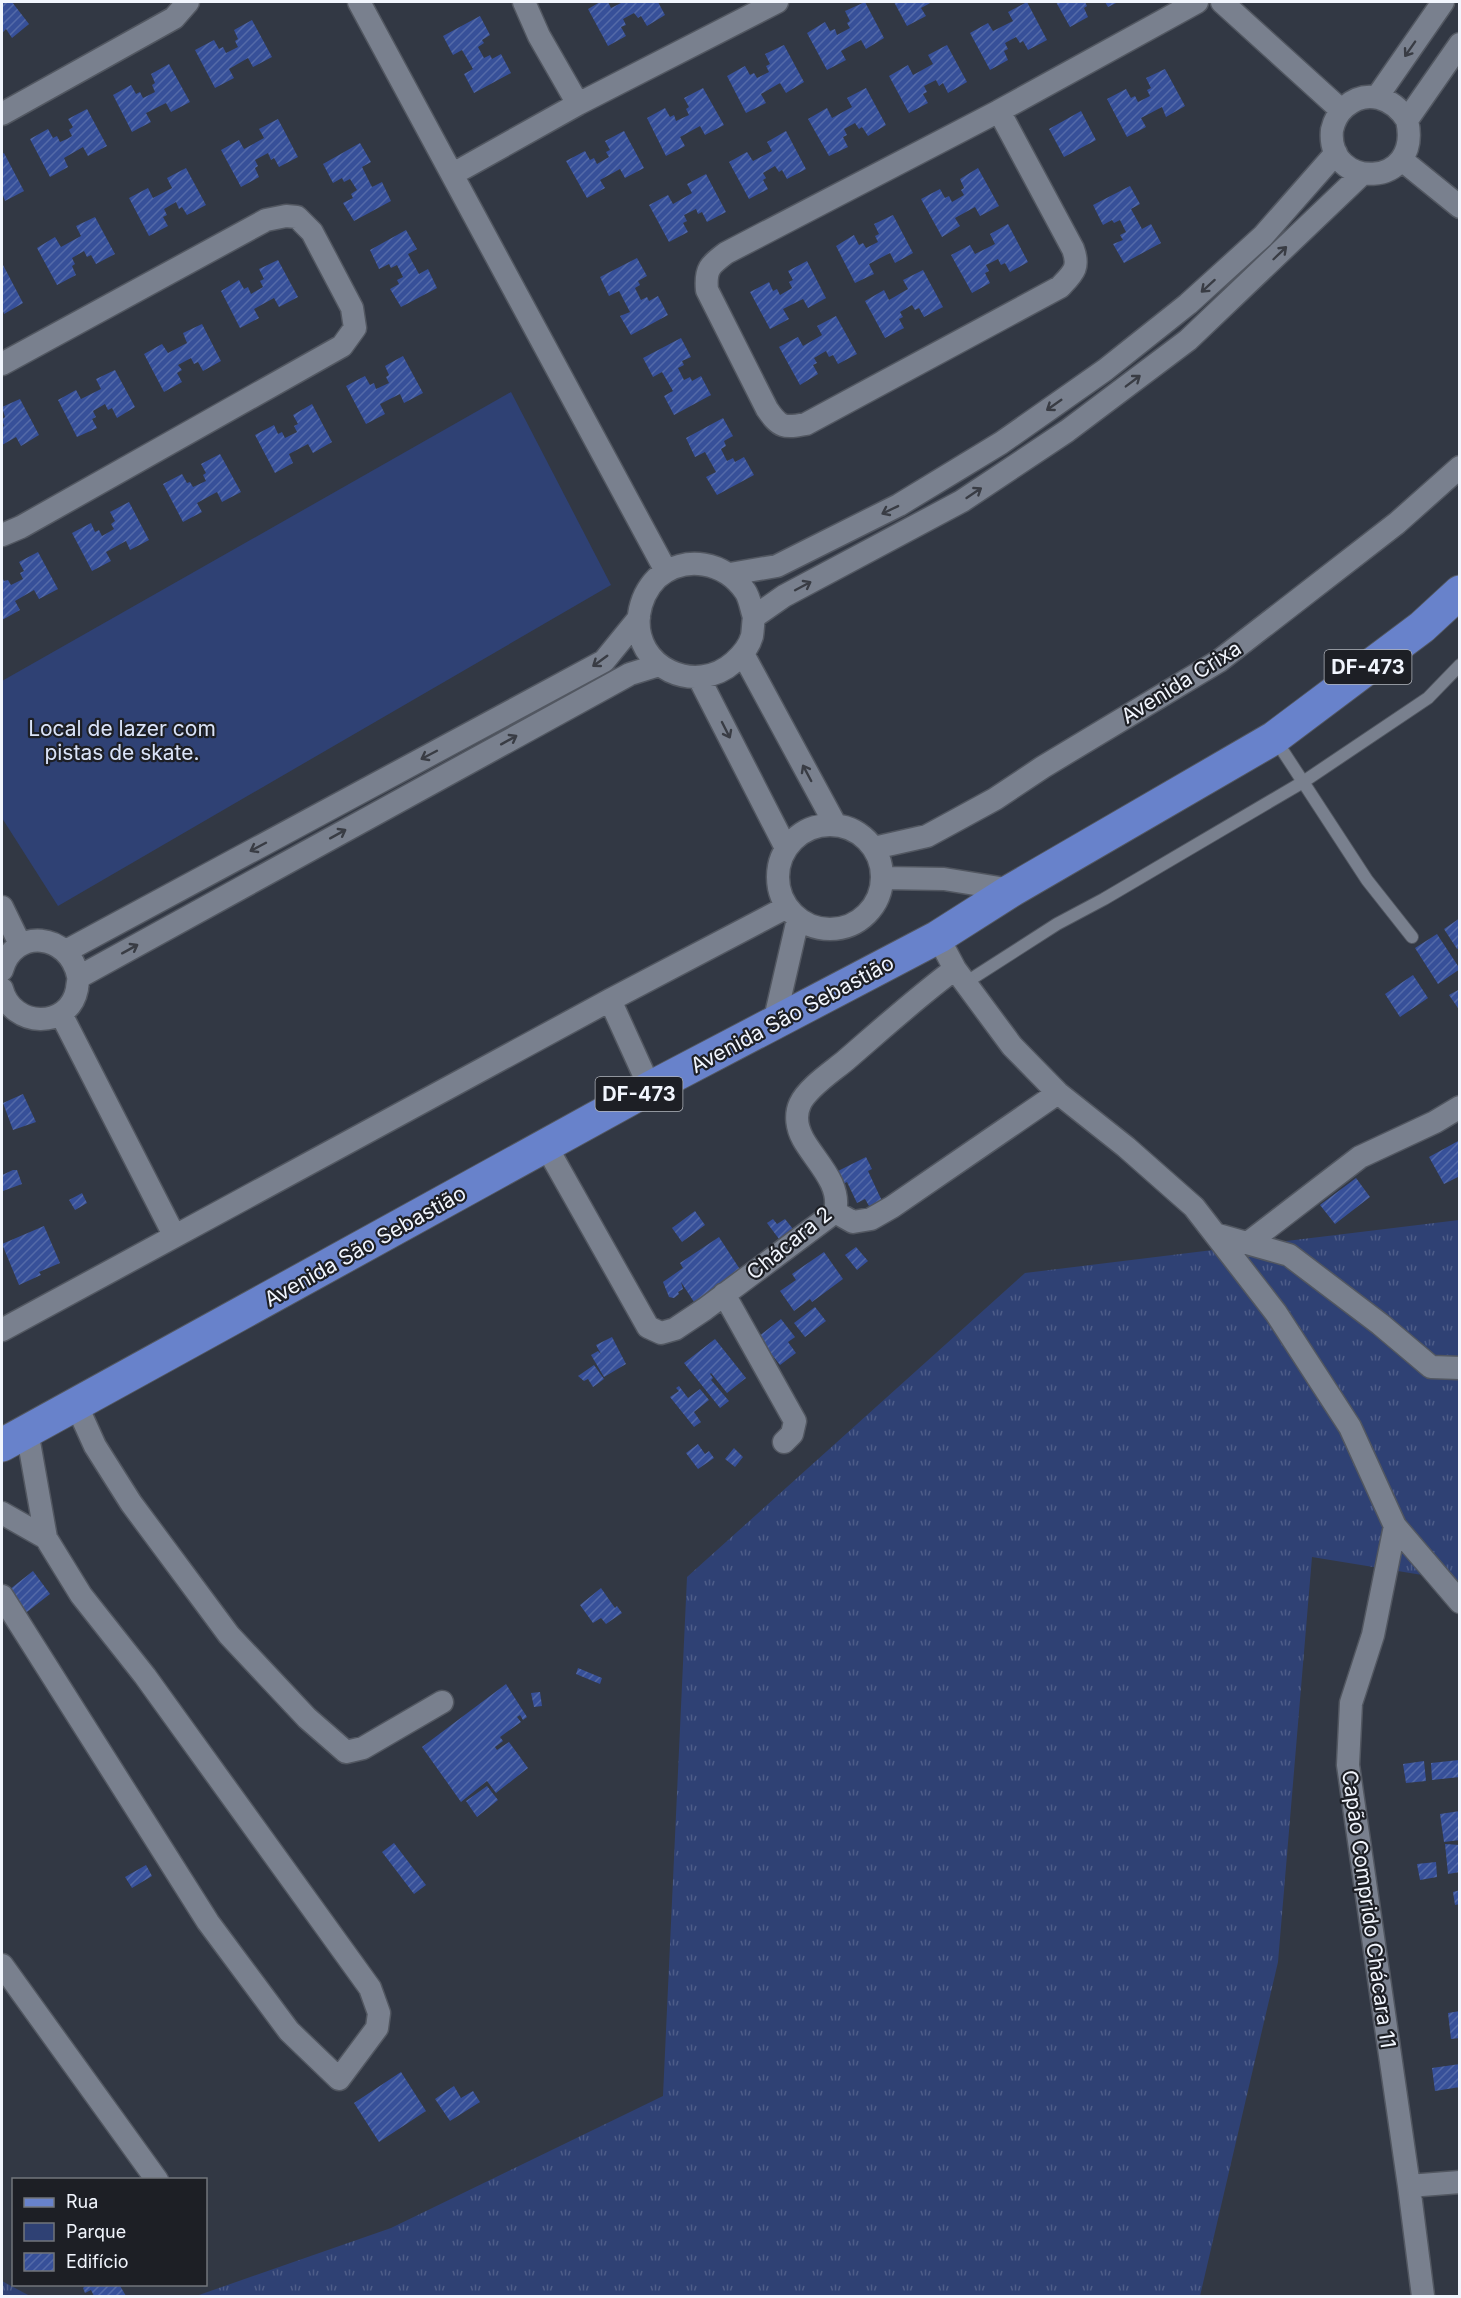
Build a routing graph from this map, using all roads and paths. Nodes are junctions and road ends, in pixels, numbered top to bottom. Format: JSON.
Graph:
{"nodes":[{"id":1,"x":188,"y":2,"type":"edge"},
{"id":2,"x":359,"y":2,"type":"edge"},
{"id":3,"x":524,"y":2,"type":"edge"},
{"id":4,"x":777,"y":2,"type":"edge"},
{"id":5,"x":1197,"y":2,"type":"edge"},
{"id":6,"x":1222,"y":2,"type":"edge"},
{"id":7,"x":1443,"y":2,"type":"edge"},
{"id":8,"x":1460,"y":44,"type":"edge"},
{"id":9,"x":1377,"y":97,"type":"junction"},
{"id":10,"x":578,"y":104,"type":"junction"},
{"id":11,"x":1341,"y":110,"type":"junction"},
{"id":12,"x":999,"y":111,"type":"junction"},
{"id":13,"x":2,"y":114,"type":"edge"},
{"id":14,"x":1407,"y":120,"type":"junction"},
{"id":15,"x":1335,"y":153,"type":"junction"},
{"id":16,"x":1401,"y":160,"type":"junction"},
{"id":17,"x":453,"y":174,"type":"junction"},
{"id":18,"x":1362,"y":174,"type":"junction"},
{"id":19,"x":1460,"y":207,"type":"edge"},
{"id":20,"x":2,"y":364,"type":"edge"},
{"id":21,"x":1460,"y":467,"type":"edge"},
{"id":22,"x":2,"y":535,"type":"edge"},
{"id":23,"x":666,"y":571,"type":"junction"},
{"id":24,"x":730,"y":574,"type":"junction"},
{"id":25,"x":1460,"y":592,"type":"edge"},
{"id":26,"x":754,"y":617,"type":"junction"},
{"id":27,"x":639,"y":618,"type":"junction"},
{"id":28,"x":743,"y":654,"type":"junction"},
{"id":29,"x":659,"y":664,"type":"junction"},
{"id":30,"x":1460,"y":665,"type":"edge"},
{"id":31,"x":699,"y":678,"type":"junction"},
{"id":32,"x":1274,"y":738,"type":"junction"},
{"id":33,"x":1303,"y":782,"type":"junction"},
{"id":34,"x":835,"y":824,"type":"junction"},
{"id":35,"x":786,"y":848,"type":"junction"},
{"id":36,"x":874,"y":848,"type":"junction"},
{"id":37,"x":882,"y":878,"type":"junction"},
{"id":38,"x":1012,"y":890,"type":"junction"},
{"id":39,"x":2,"y":907,"type":"edge"},
{"id":40,"x":793,"y":913,"type":"junction"},
{"id":41,"x":938,"y":937,"type":"junction"},
{"id":42,"x":1412,"y":937,"type":"dead end"},
{"id":43,"x":20,"y":944,"type":"junction"},
{"id":44,"x":66,"y":951,"type":"junction"},
{"id":45,"x":2,"y":970,"type":"edge"},
{"id":46,"x":960,"y":976,"type":"junction"},
{"id":47,"x":79,"y":977,"type":"junction"},
{"id":48,"x":2,"y":989,"type":"edge"},
{"id":49,"x":610,"y":1000,"type":"junction"},
{"id":50,"x":61,"y":1014,"type":"junction"},
{"id":51,"x":774,"y":1023,"type":"junction"},
{"id":52,"x":650,"y":1088,"type":"junction"},
{"id":53,"x":1058,"y":1093,"type":"junction"},
{"id":54,"x":1460,"y":1107,"type":"edge"},
{"id":55,"x":546,"y":1146,"type":"junction"},
{"id":56,"x":835,"y":1212,"type":"junction"},
{"id":57,"x":1215,"y":1234,"type":"junction"},
{"id":58,"x":174,"y":1236,"type":"junction"},
{"id":59,"x":1248,"y":1243,"type":"junction"},
{"id":60,"x":724,"y":1294,"type":"junction"},
{"id":61,"x":2,"y":1330,"type":"edge"},
{"id":62,"x":1460,"y":1368,"type":"edge"},
{"id":63,"x":76,"y":1404,"type":"junction"},
{"id":64,"x":14,"y":1438,"type":"edge"},
{"id":65,"x":784,"y":1442,"type":"dead end"},
{"id":66,"x":2,"y":1513,"type":"edge"},
{"id":67,"x":1395,"y":1526,"type":"junction"},
{"id":68,"x":46,"y":1538,"type":"junction"},
{"id":69,"x":2,"y":1596,"type":"edge"},
{"id":70,"x":1460,"y":1602,"type":"edge"},
{"id":71,"x":442,"y":1702,"type":"dead end"},
{"id":72,"x":2,"y":1965,"type":"edge"},
{"id":73,"x":156,"y":2178,"type":"edge"},
{"id":74,"x":1460,"y":2182,"type":"edge"},
{"id":75,"x":1409,"y":2186,"type":"junction"},
{"id":76,"x":1423,"y":2296,"type":"edge"}],
"edges":[{"from":1,"to":13,"type":"street"},
{"from":2,"to":17,"type":"street"},
{"from":3,"to":10,"type":"street"},
{"from":4,"to":10,"type":"street"},
{"from":5,"to":12,"type":"street"},
{"from":6,"to":11,"type":"street"},
{"from":7,"to":9,"type":"street","one_way":true},
{"from":8,"to":14,"type":"street"},
{"from":9,"to":11,"type":"street"},
{"from":9,"to":14,"type":"street"},
{"from":10,"to":17,"type":"street"},
{"from":11,"to":15,"type":"street"},
{"from":12,"to":12,"type":"street"},
{"from":14,"to":16,"type":"street"},
{"from":15,"to":18,"type":"street"},
{"from":15,"to":24,"type":"street","one_way":true},
{"from":16,"to":18,"type":"street"},
{"from":16,"to":19,"type":"street"},
{"from":17,"to":23,"type":"street"},
{"from":26,"to":18,"type":"street","one_way":true},
{"from":20,"to":22,"type":"street"},
{"from":21,"to":36,"type":"street","name":"Avenida Crixa"},
{"from":23,"to":24,"type":"street"},
{"from":23,"to":27,"type":"street"},
{"from":24,"to":26,"type":"street"},
{"from":25,"to":32,"type":"main road","name":"Avenida São Sebastião","number":"DF-473"},
{"from":26,"to":28,"type":"street"},
{"from":27,"to":29,"type":"street"},
{"from":27,"to":44,"type":"street","one_way":true},
{"from":28,"to":31,"type":"street"},
{"from":34,"to":28,"type":"street","one_way":true},
{"from":29,"to":31,"type":"street"},
{"from":47,"to":29,"type":"street","one_way":true},
{"from":30,"to":33,"type":"lane"},
{"from":31,"to":35,"type":"street","one_way":true},
{"from":32,"to":33,"type":"lane"},
{"from":32,"to":38,"type":"main road","name":"Avenida São Sebastião","number":"DF-473"},
{"from":33,"to":42,"type":"lane"},
{"from":33,"to":46,"type":"lane"},
{"from":34,"to":35,"type":"street"},
{"from":34,"to":36,"type":"street"},
{"from":35,"to":40,"type":"street"},
{"from":36,"to":37,"type":"street"},
{"from":37,"to":38,"type":"street"},
{"from":37,"to":40,"type":"street"},
{"from":38,"to":41,"type":"main road","name":"Avenida São Sebastião","number":"DF-473"},
{"from":39,"to":43,"type":"street"},
{"from":40,"to":49,"type":"street"},
{"from":40,"to":51,"type":"street"},
{"from":41,"to":46,"type":"street"},
{"from":41,"to":51,"type":"main road","name":"Avenida São Sebastião","number":"DF-473"},
{"from":43,"to":44,"type":"street"},
{"from":43,"to":45,"type":"street"},
{"from":44,"to":47,"type":"street"},
{"from":46,"to":53,"type":"street"},
{"from":46,"to":56,"type":"street","name":"Chácara 2"},
{"from":47,"to":50,"type":"street"},
{"from":48,"to":50,"type":"street"},
{"from":49,"to":52,"type":"street"},
{"from":49,"to":58,"type":"street"},
{"from":50,"to":58,"type":"street"},
{"from":51,"to":52,"type":"main road","name":"Avenida São Sebastião","number":"DF-473"},
{"from":52,"to":55,"type":"main road","name":"Avenida São Sebastião","number":"DF-473"},
{"from":53,"to":56,"type":"street"},
{"from":53,"to":57,"type":"street"},
{"from":54,"to":59,"type":"street"},
{"from":55,"to":60,"type":"street","name":"Chácara 2"},
{"from":55,"to":63,"type":"main road","name":"Avenida São Sebastião","number":"DF-473"},
{"from":56,"to":60,"type":"street","name":"Chácara 2"},
{"from":57,"to":59,"type":"street"},
{"from":57,"to":67,"type":"street"},
{"from":58,"to":61,"type":"street"},
{"from":59,"to":62,"type":"street"},
{"from":60,"to":65,"type":"street"},
{"from":63,"to":64,"type":"main road","name":"Avenida São Sebastião","number":"DF-473"},
{"from":63,"to":71,"type":"street"},
{"from":64,"to":68,"type":"street"},
{"from":66,"to":68,"type":"street"},
{"from":67,"to":70,"type":"street"},
{"from":67,"to":75,"type":"street","name":"Capão Comprido Chácara 11"},
{"from":68,"to":69,"type":"street"},
{"from":72,"to":73,"type":"street"},
{"from":74,"to":75,"type":"street"},
{"from":75,"to":76,"type":"street","name":"Capão Comprido Chácara 11"}]}
